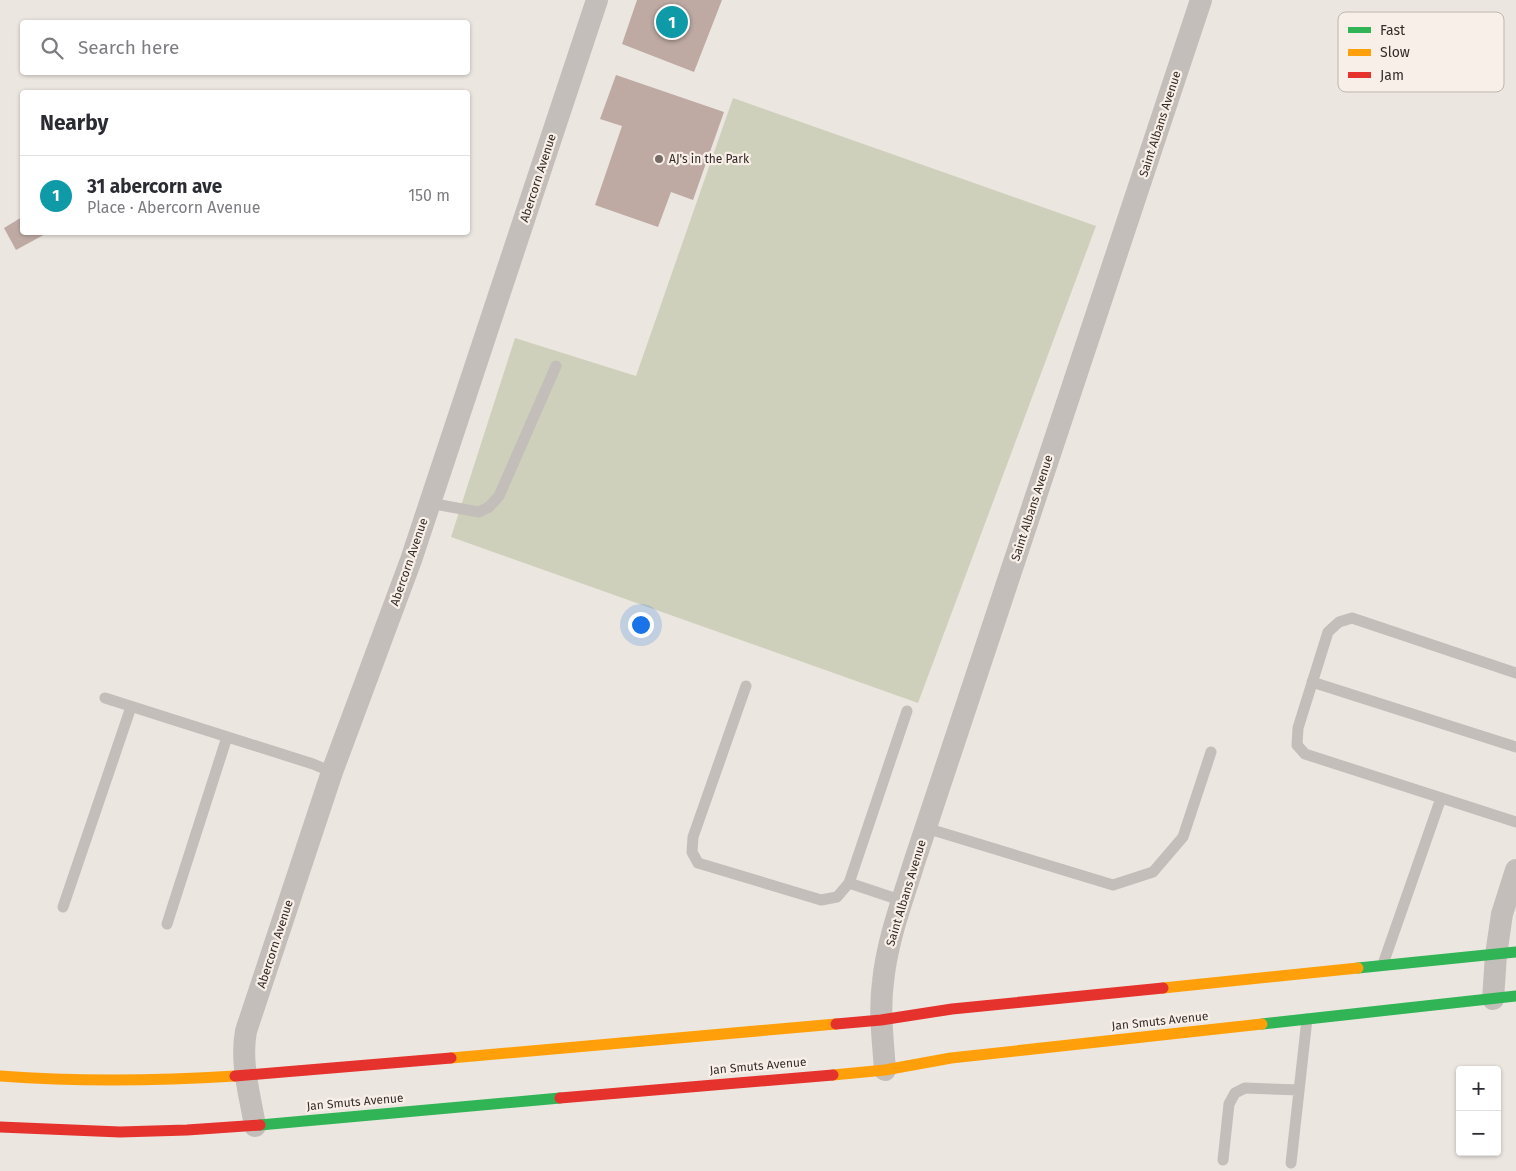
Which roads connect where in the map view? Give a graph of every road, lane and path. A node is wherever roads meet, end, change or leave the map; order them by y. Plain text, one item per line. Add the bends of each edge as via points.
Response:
1 (597, 0) edge
2 (1201, 0) edge
3 (556, 366) dead end
4 (429, 503) junction
5 (1516, 673) edge
6 (1312, 682) junction
7 (746, 686) dead end
8 (105, 698) dead end
9 (131, 707) junction
10 (907, 711) dead end
11 (227, 737) junction
12 (1515, 745) edge
13 (1211, 752) dead end
14 (332, 772) junction
15 (1441, 798) junction
16 (1516, 822) edge
17 (926, 828) junction
18 (1516, 870) edge
19 (849, 883) junction
20 (903, 901) junction
21 (63, 907) dead end
22 (166, 924) dead end
23 (1506, 954) edge
24 (1383, 965) junction
25 (1516, 996) edge
26 (1493, 999) junction
27 (1307, 1019) junction
28 (881, 1020) junction
29 (885, 1070) junction
30 (0, 1076) edge
31 (246, 1076) junction
32 (1299, 1090) junction
33 (255, 1126) junction
34 (0, 1127) edge
35 (1223, 1160) dead end
36 (1291, 1163) dead end

1 - 4 street, Abercorn Avenue
2 - 17 street, Saint Albans Avenue
3 - 4 lane via 499,496 489,507 479,512
4 - 14 street, Abercorn Avenue
5 - 6 lane via 1352,618 1339,622 1328,632
6 - 12 lane
6 - 15 lane via 1298,728 1297,746 1305,754
7 - 19 lane via 692,837 692,852 698,863 820,900 837,897
8 - 9 lane
9 - 11 lane
9 - 21 lane
10 - 19 lane
11 - 14 lane
11 - 22 lane
13 - 17 lane via 1183,837 1153,872 1113,885
14 - 31 street, Abercorn Avenue via 246,1031
15 - 16 lane
15 - 24 lane
17 - 20 street, Saint Albans Avenue
18 - 23 street via 1502,914
19 - 20 lane
20 - 28 street, Saint Albans Avenue via 885,963
23 - 24 main road
23 - 26 street
24 - 28 main road via 952,1009
25 - 26 main road, Jan Smuts Avenue
26 - 27 main road, Jan Smuts Avenue
27 - 29 main road, Jan Smuts Avenue via 951,1058
27 - 32 lane
28 - 29 street, Saint Albans Avenue
28 - 31 main road
29 - 33 main road, Jan Smuts Avenue
30 - 31 main road via 118,1082
31 - 33 street, Abercorn Avenue
32 - 35 lane via 1245,1088 1235,1093 1229,1104
32 - 36 lane
33 - 34 main road, Jan Smuts Avenue via 135,1132

